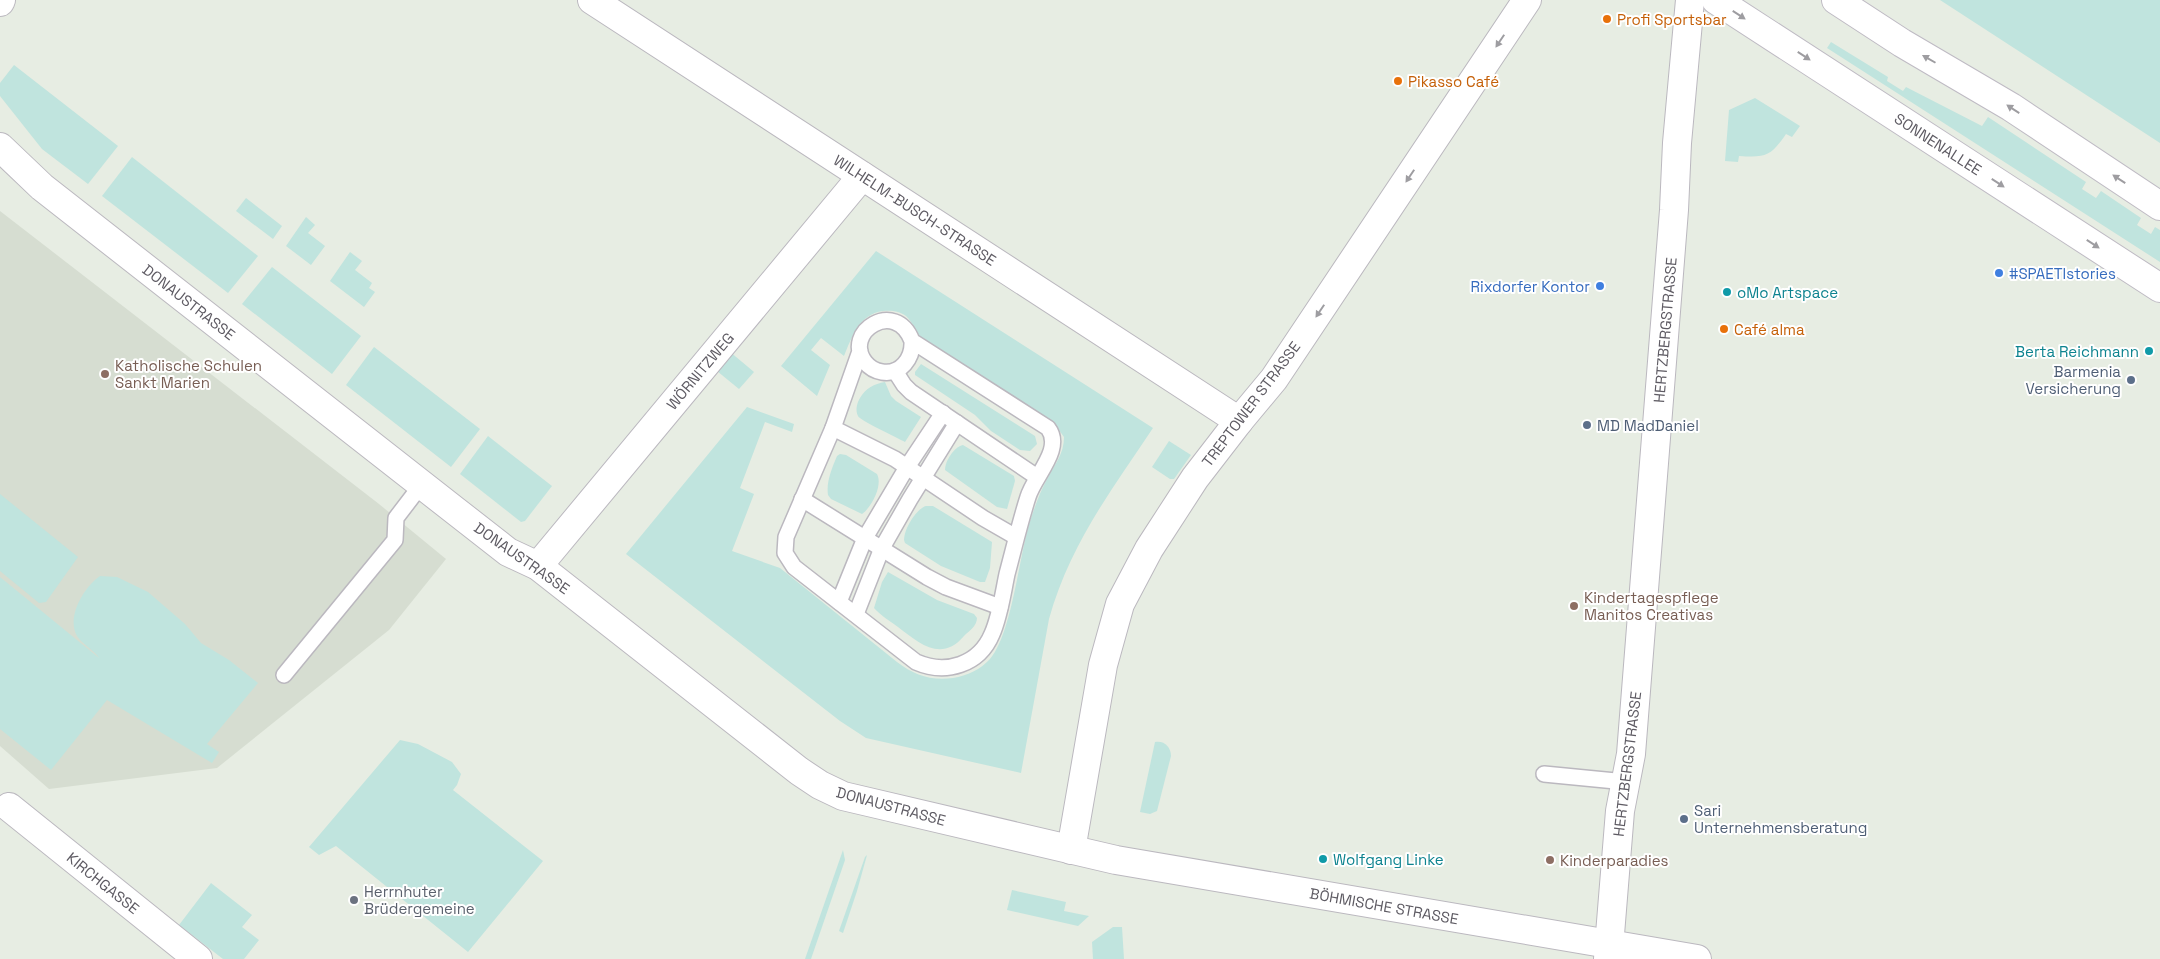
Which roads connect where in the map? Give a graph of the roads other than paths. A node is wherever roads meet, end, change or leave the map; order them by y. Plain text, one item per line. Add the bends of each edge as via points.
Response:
1 (592, 0) edge
2 (1527, 0) edge
3 (1690, 0) edge
4 (1716, 0) edge
5 (1836, 0) edge
6 (0, 147) edge
7 (862, 176) junction
8 (2160, 206) edge
9 (2160, 288) edge
10 (912, 341) junction
11 (860, 351) junction
12 (895, 371) junction
13 (943, 413) junction
14 (1239, 420) junction
15 (957, 423) junction
16 (833, 428) junction
17 (907, 467) junction
18 (1037, 477) junction
19 (923, 478) junction
20 (422, 484) junction
21 (802, 500) junction
22 (1016, 537) junction
23 (865, 538) junction
24 (882, 548) junction
25 (538, 566) junction
26 (839, 602) junction
27 (1000, 607) junction
28 (856, 614) junction
29 (284, 676) dead end
30 (1544, 774) dead end
31 (1626, 782) junction
32 (9, 807) dead end
33 (1071, 850) junction
34 (1609, 952) edge
35 (198, 959) edge
36 (1697, 959) edge

1 - 7 street, WILHELM-BUSCH-STRASSE
2 -> 14 street, TREPTOWER STRASSE via 1274,379
3 - 31 street, HERTZBERGSTRASSE via 1631,754
4 -> 9 street, SONNENALLEE
8 -> 5 street via 2011,107
6 - 20 street, DONAUSTRASSE via 42,186
7 - 14 street, WILHELM-BUSCH-STRASSE
7 - 25 street, WÖRNITZWEG
10 - 11 lane via 899,323 877,321 865,330
10 - 12 lane via 911,355
10 - 18 lane via 1048,428 1053,448
11 - 12 lane via 873,369
11 - 16 lane
12 - 13 lane via 904,385
13 - 15 lane
13 - 17 lane
14 - 33 street, TREPTOWER STRASSE via 1195,478 1149,549 1120,604 1103,665
15 - 18 lane
15 - 19 lane
16 - 17 lane
16 - 21 lane
17 - 19 lane
17 - 23 lane
18 - 22 lane via 1029,492
19 - 22 lane
19 - 24 lane
20 - 25 street, DONAUSTRASSE via 508,552
20 - 29 lane via 396,518 395,540
21 - 23 lane
21 - 26 lane via 786,537 785,553 794,567
22 - 27 lane
23 - 24 lane
23 - 26 lane
24 - 27 lane via 946,587
24 - 28 lane
25 - 33 street, DONAUSTRASSE via 820,785 843,796
26 - 28 lane
27 - 28 lane via 993,633 978,654 955,667 941,668 916,662
30 - 31 lane
31 - 34 street, HERTZBERGSTRASSE via 1620,811
32 - 35 street, KIRCHGASSE
33 - 34 street, BÖHMISCHE STRASSE
34 - 36 street, BÖHMISCHE STRASSE

